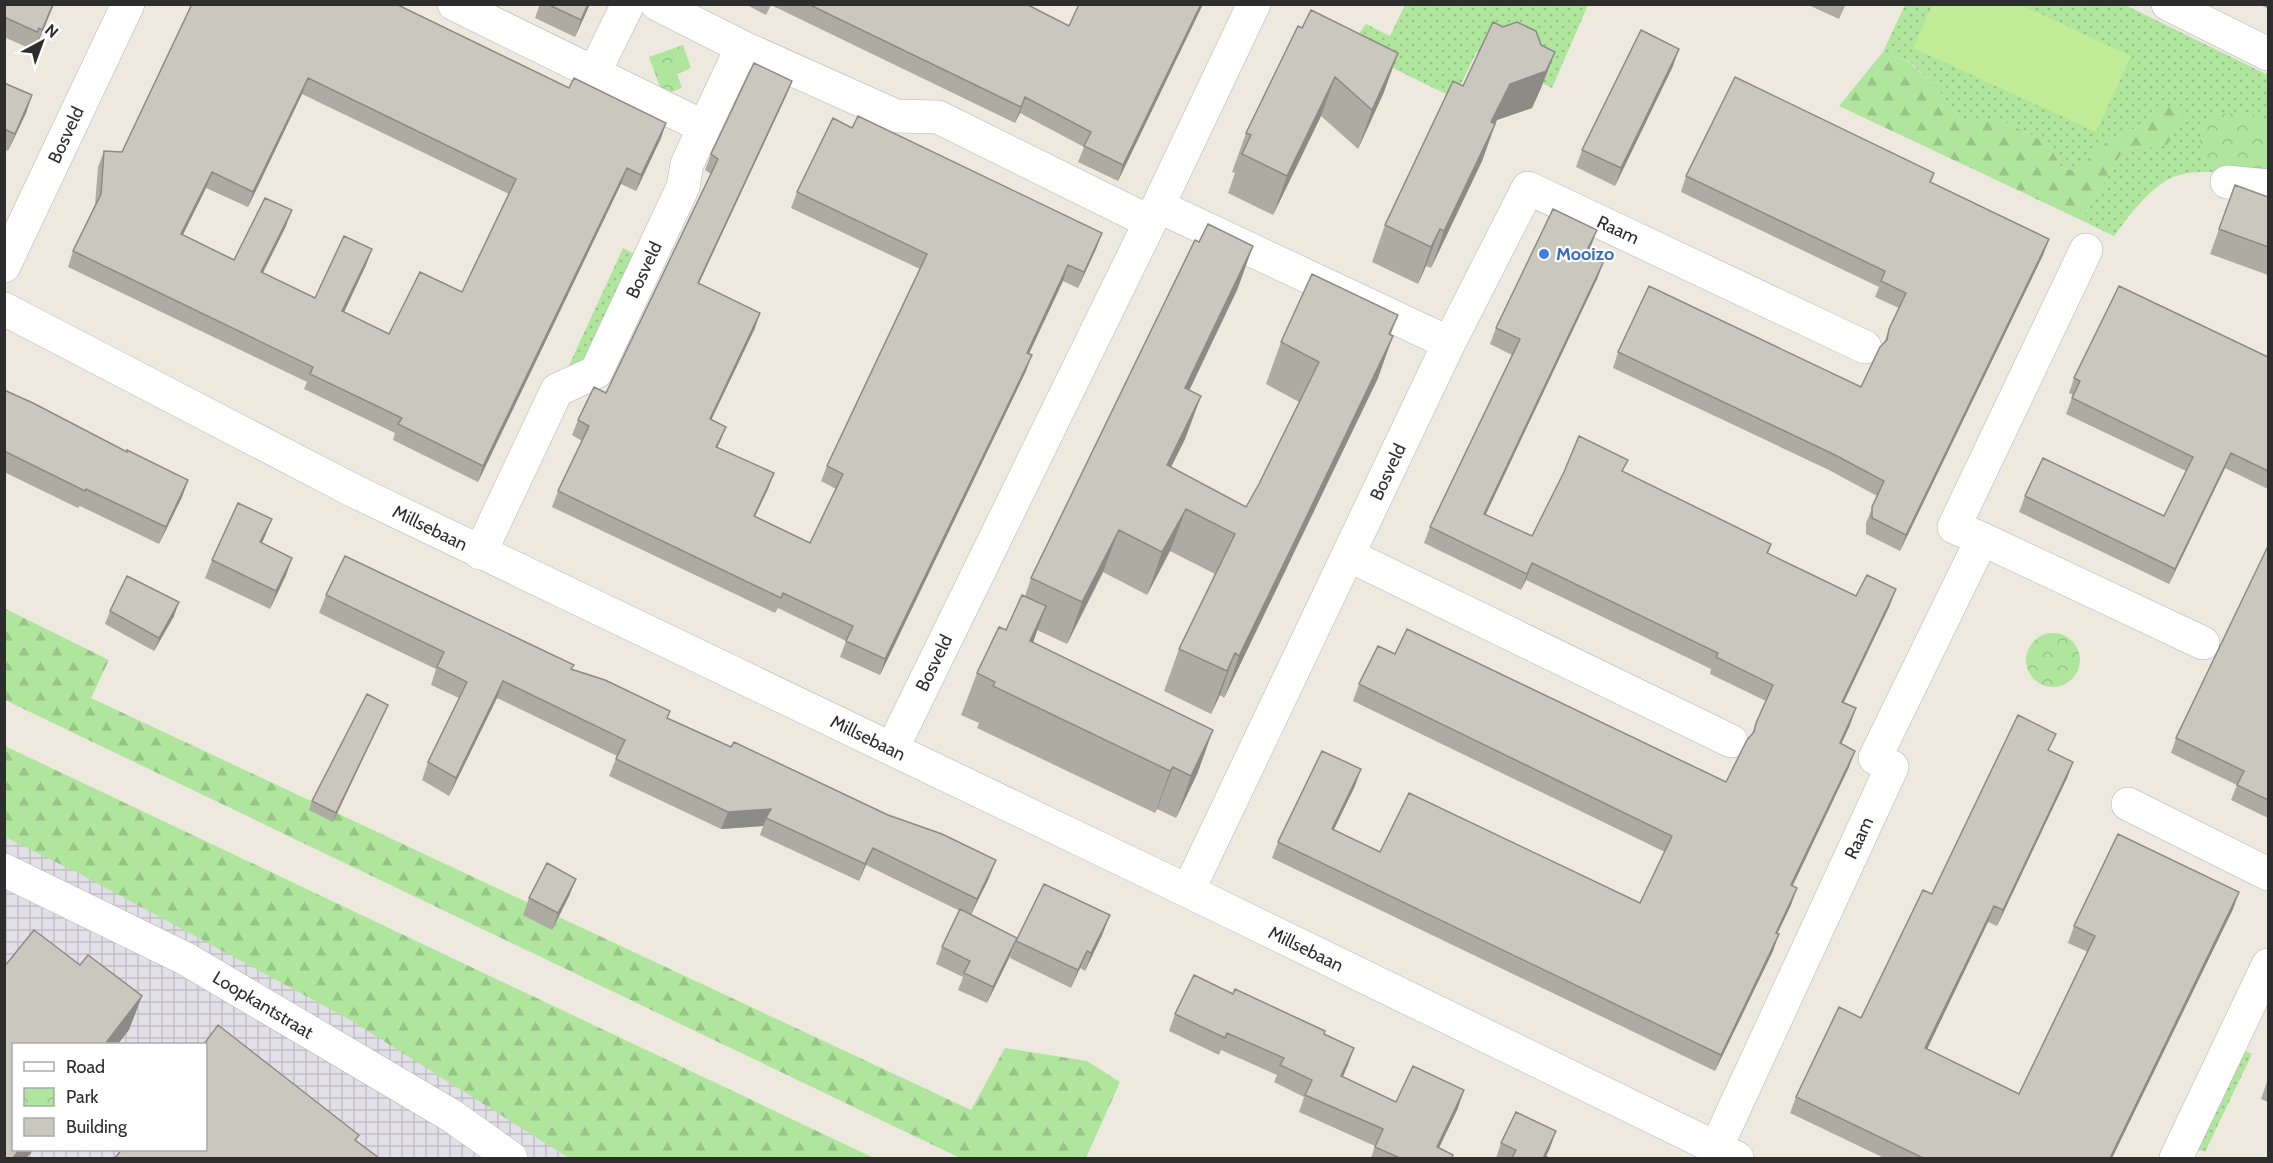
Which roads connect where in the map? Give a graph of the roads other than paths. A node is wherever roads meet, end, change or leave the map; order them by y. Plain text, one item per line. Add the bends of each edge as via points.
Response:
1 (128, 4) edge
2 (454, 4) edge
3 (628, 4) edge
4 (657, 4) edge
5 (1254, 4) edge
6 (2169, 4) edge
7 (742, 47) junction
8 (2268, 54) edge
9 (594, 73) junction
10 (704, 127) junction
11 (2227, 182) dead end
12 (2268, 186) edge
13 (1154, 214) junction
14 (2086, 250) dead end
15 (4, 266) edge
16 (4, 309) edge
17 (1449, 343) junction
18 (1865, 346) dead end
19 (1982, 540) junction
20 (480, 553) junction
21 (1348, 555) junction
22 (2204, 643) dead end
23 (1731, 741) dead end
24 (892, 749) junction
25 (2128, 804) dead end
26 (4, 870) edge
27 (2268, 874) edge
28 (1188, 891) junction
29 (2268, 965) edge
30 (1726, 1153) edge
31 (511, 1158) edge
32 (2176, 1158) edge

1 - 15 street, Bosveld
2 - 9 street
3 - 9 street
4 - 7 street
5 - 13 street, Bosveld
6 - 8 street
7 - 10 street, Bosveld
7 - 13 street via 896,116 938,117
9 - 10 street
10 - 20 street, Bosveld via 687,164 683,187 596,372 557,390
11 - 12 street
13 - 17 street
13 - 24 street, Bosveld
14 - 19 street via 1954,527
16 - 20 street, Millsebaan
17 - 18 street, Raam via 1528,188
17 - 21 street, Bosveld
19 - 22 street
19 - 30 street, Raam via 1875,759 1892,767
20 - 24 street, Millsebaan
21 - 23 street
21 - 28 street, Bosveld
24 - 28 street, Millsebaan
25 - 27 street
26 - 31 street, Loopkantstraat via 186,959 452,1116
28 - 30 street, Millsebaan
29 - 32 street

